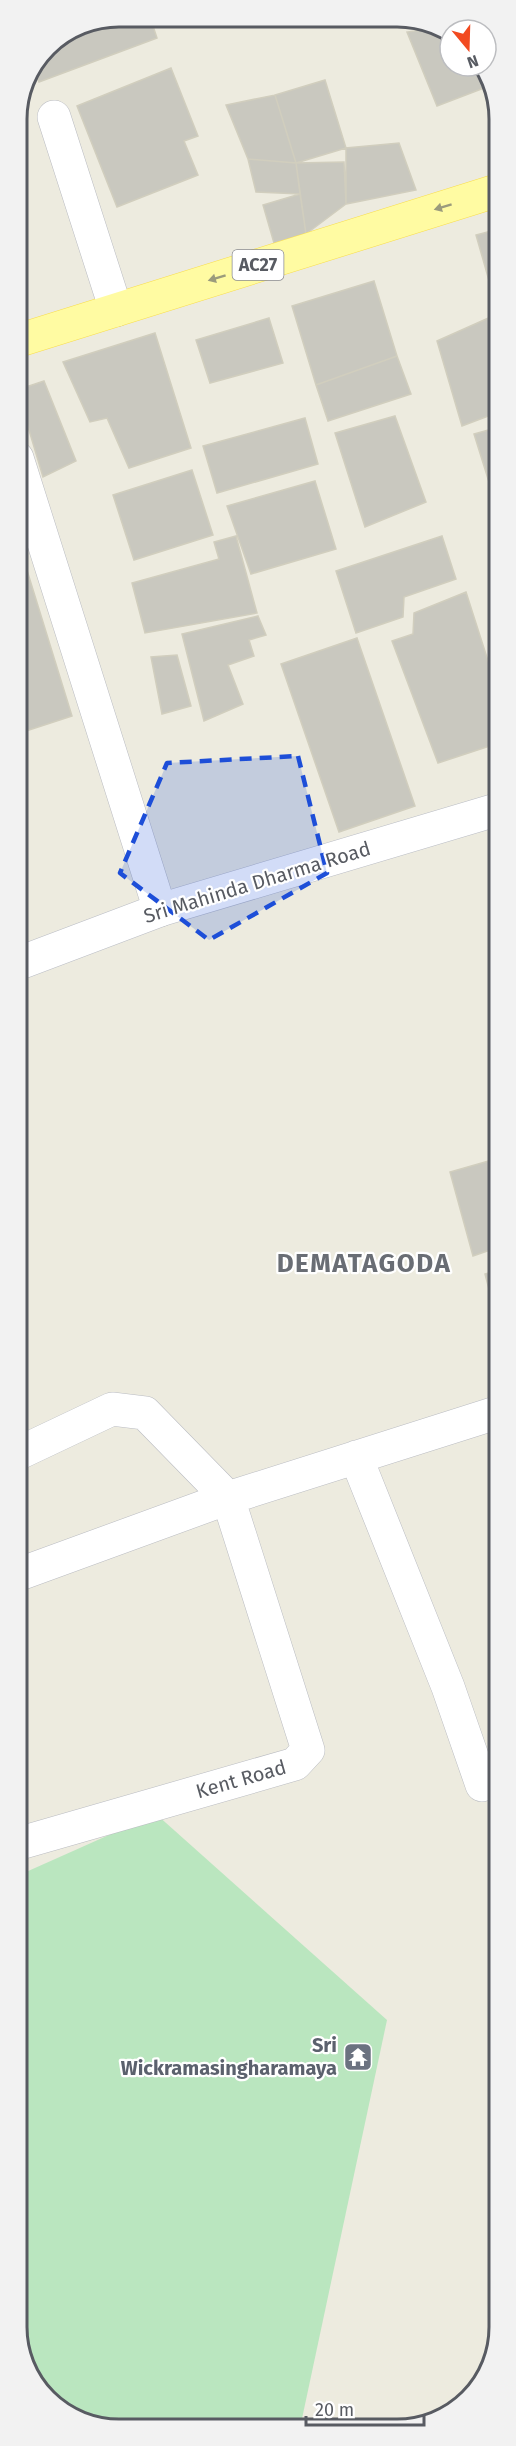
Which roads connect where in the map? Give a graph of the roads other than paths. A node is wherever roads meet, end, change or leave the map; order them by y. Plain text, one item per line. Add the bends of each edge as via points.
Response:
1 (54, 117) dead end
2 (489, 193) edge
3 (116, 310) junction
4 (27, 338) edge
5 (27, 490) edge
6 (489, 811) edge
7 (160, 910) junction
8 (27, 960) edge
9 (489, 1415) edge
10 (27, 1449) edge
11 (356, 1457) junction
12 (228, 1498) junction
13 (27, 1571) edge
14 (482, 1785) dead end
15 (27, 1841) edge

1 - 3 street
2 -> 3 main road, AC27
3 - 4 main road, AC27
5 - 7 street
6 - 7 street, Sri Mahinda Dharma Road
7 - 8 street, Sri Mahinda Dharma Road
9 - 11 street
10 - 12 street, Kent Road via 112,1409 145,1413
11 - 12 street
11 - 14 street via 448,1687
12 - 13 street
12 - 15 street, Kent Road via 308,1750 295,1764

